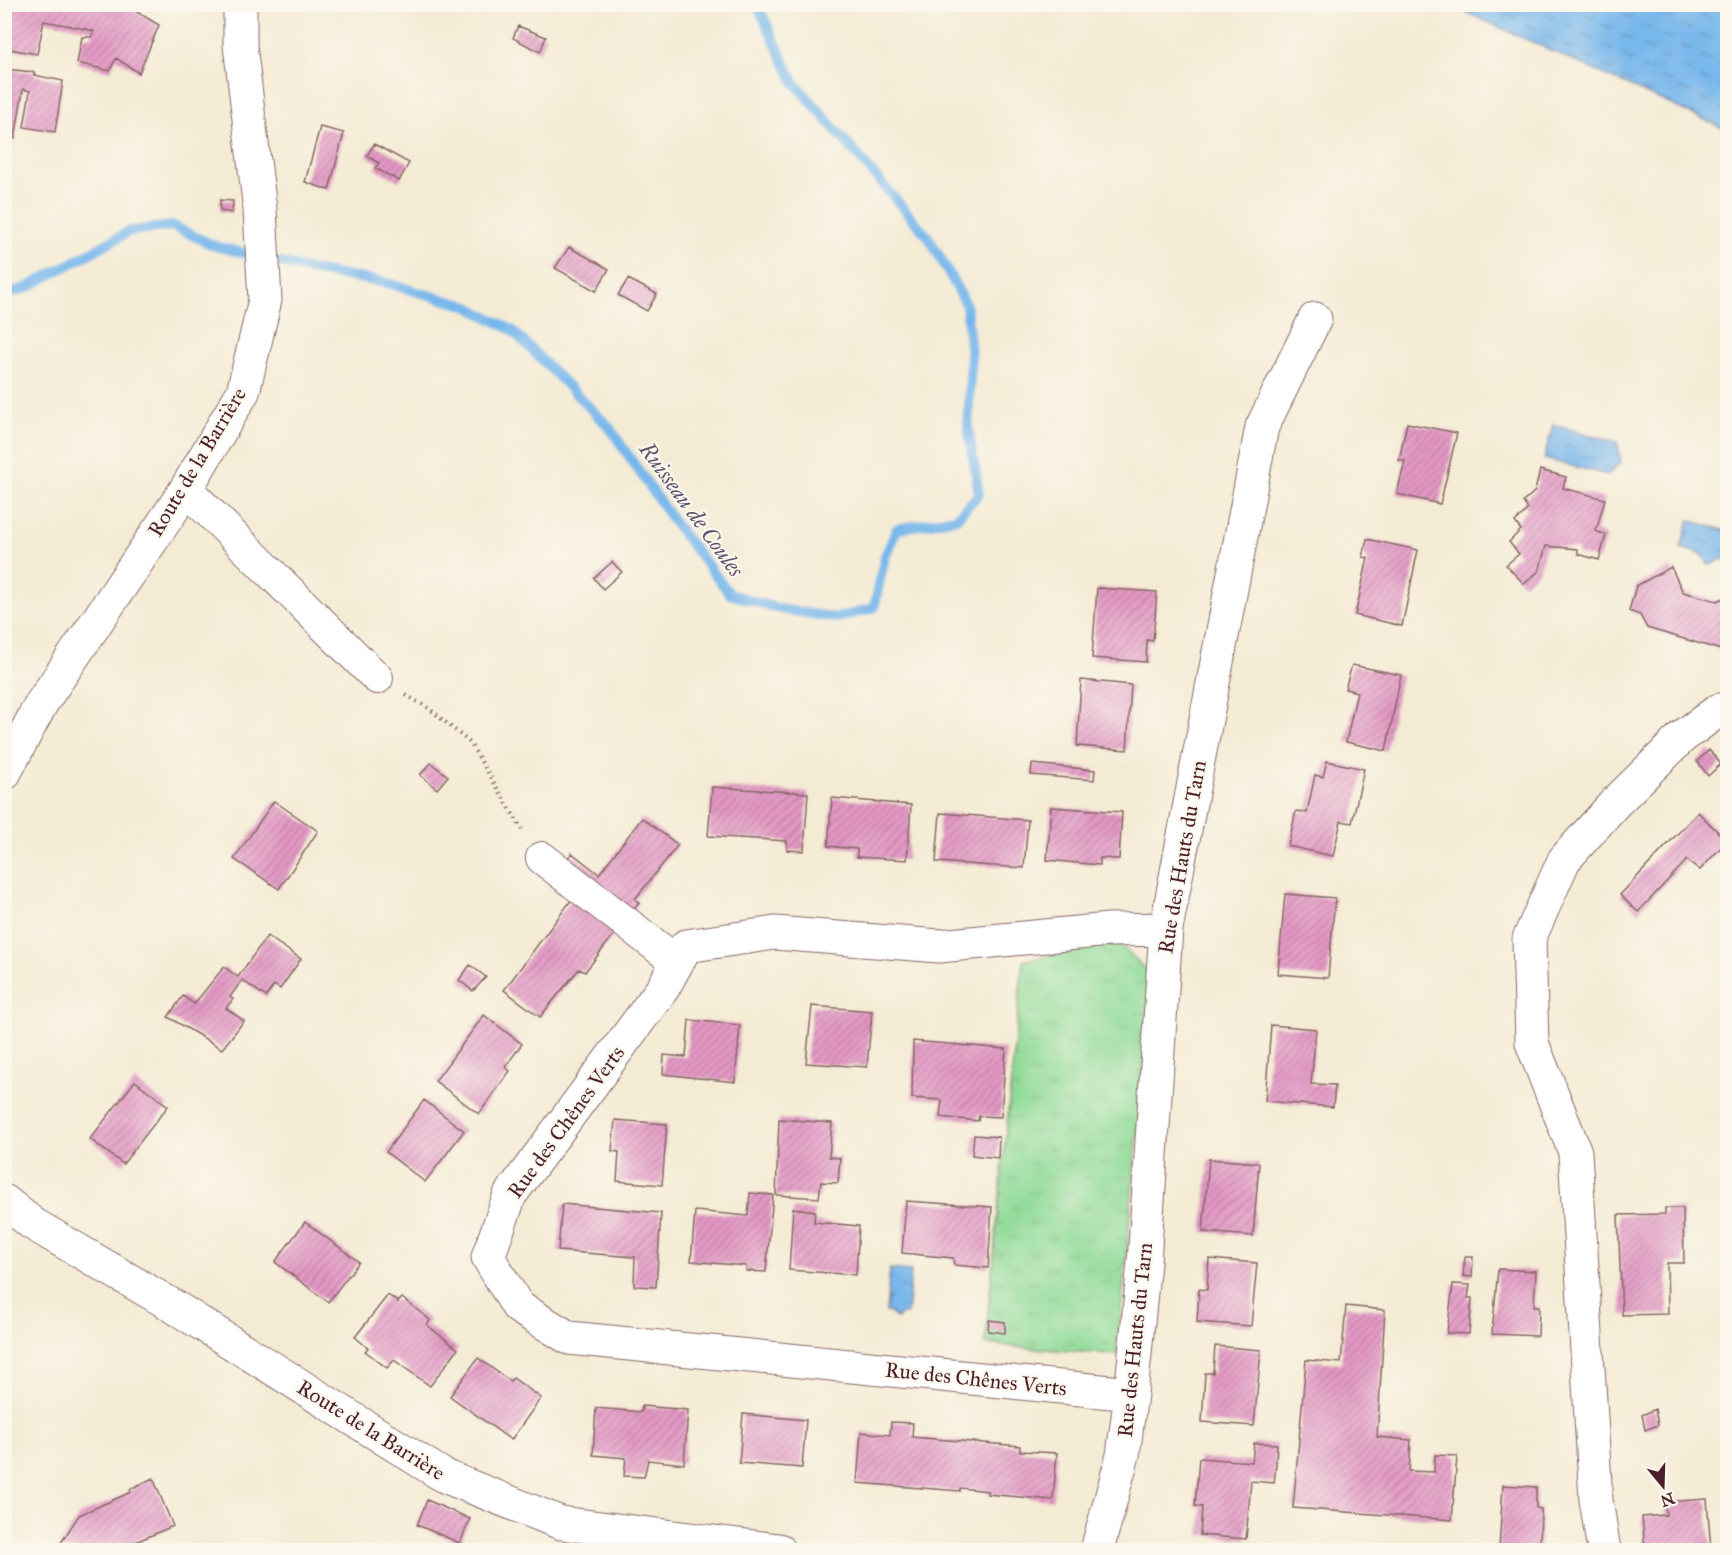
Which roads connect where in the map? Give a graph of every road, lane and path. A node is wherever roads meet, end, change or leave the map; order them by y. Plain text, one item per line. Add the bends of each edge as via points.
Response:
1 (240, 4) edge
2 (1315, 319) dead end
3 (186, 489) junction
4 (377, 678) joint
5 (1719, 710) dead end
6 (4, 774) edge
7 (543, 858) joint
8 (1166, 929) junction
9 (677, 962) junction
10 (4, 1201) edge
11 (1131, 1394) junction
12 (779, 1551) edge
13 (1097, 1551) edge
14 (1604, 1551) edge

1 - 3 street, Route de la Barrière via 240,45 260,210 265,300 243,392
2 - 8 street, Rue des Hauts du Tarn via 1262,427
3 - 4 street
3 - 6 street, Route de la Barrière via 41,704
4 - 7 path via 430,709 470,743 510,812
5 - 14 street via 1682,737 1564,860 1529,939 1532,1043 1575,1152 1596,1500
7 - 9 street
8 - 9 street, Rue des Chênes Verts via 1109,930 939,946 775,933 686,946
8 - 11 street, Rue des Hauts du Tarn via 1144,1262
9 - 11 street, Rue des Chênes Verts via 663,988 510,1195 489,1257 518,1307 569,1338
10 - 12 street, Route de la Barrière via 33,1224 170,1304 444,1476 561,1523
11 - 13 street, Rue des Hauts du Tarn via 1123,1455

